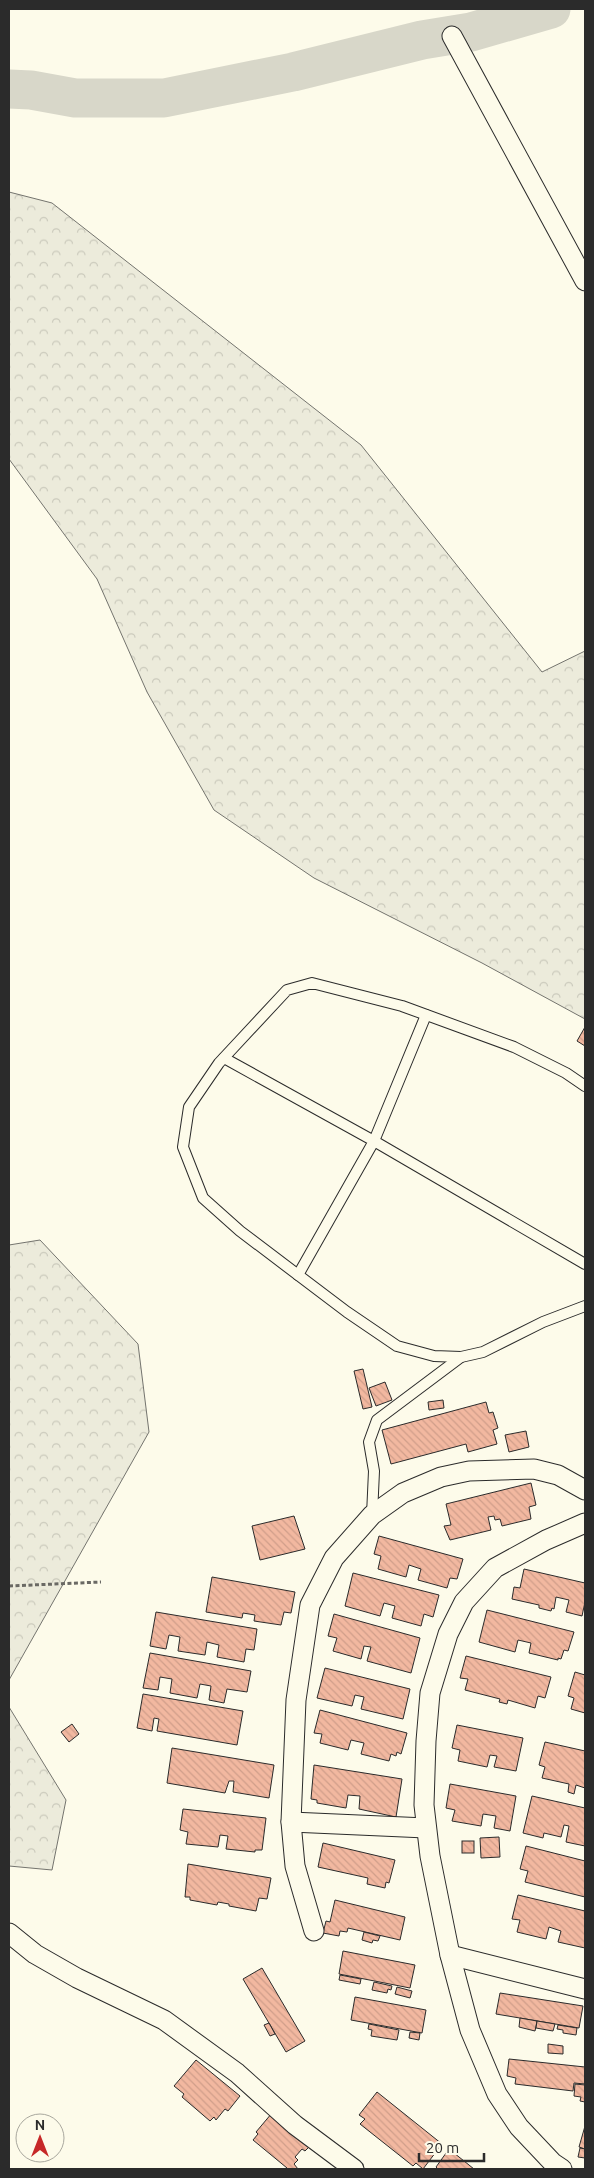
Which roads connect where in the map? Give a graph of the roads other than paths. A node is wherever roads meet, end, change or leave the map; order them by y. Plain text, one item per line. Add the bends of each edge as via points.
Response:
1 (452, 36) dead end
2 (585, 281) edge
3 (426, 1015) junction
4 (224, 1058) junction
5 (585, 1086) edge
6 (374, 1141) junction
7 (585, 1264) edge
8 (298, 1275) junction
9 (585, 1306) edge
10 (461, 1357) junction
11 (585, 1490) edge
12 (372, 1515) junction
13 (585, 1523) edge
14 (291, 1822) junction
15 (426, 1828) junction
16 (314, 1931) dead end
17 (9, 1933) edge
18 (450, 1955) junction
19 (585, 1989) edge
20 (354, 2169) edge
21 (562, 2169) edge

1 - 2 street
3 - 4 lane via 312,983 287,990
3 - 5 lane via 514,1047
3 - 6 lane
4 - 6 lane
4 - 8 lane via 189,1107 183,1147 203,1198
6 - 7 lane
6 - 8 lane
8 - 10 lane via 397,1346 434,1356
9 - 10 lane via 543,1322 483,1352
10 - 12 lane via 377,1420 369,1442 374,1470
11 - 12 street via 558,1475 534,1469 469,1470 441,1477 403,1494
12 - 14 street via 334,1558 310,1605 296,1700
13 - 15 street via 495,1568 464,1602 448,1634 430,1692 426,1741
14 - 15 street
14 - 16 street via 295,1866
15 - 18 street
17 - 20 street via 35,1954 77,1978 164,2020 237,2073 295,2125
18 - 19 street
18 - 21 street via 470,2030 496,2094 519,2127

